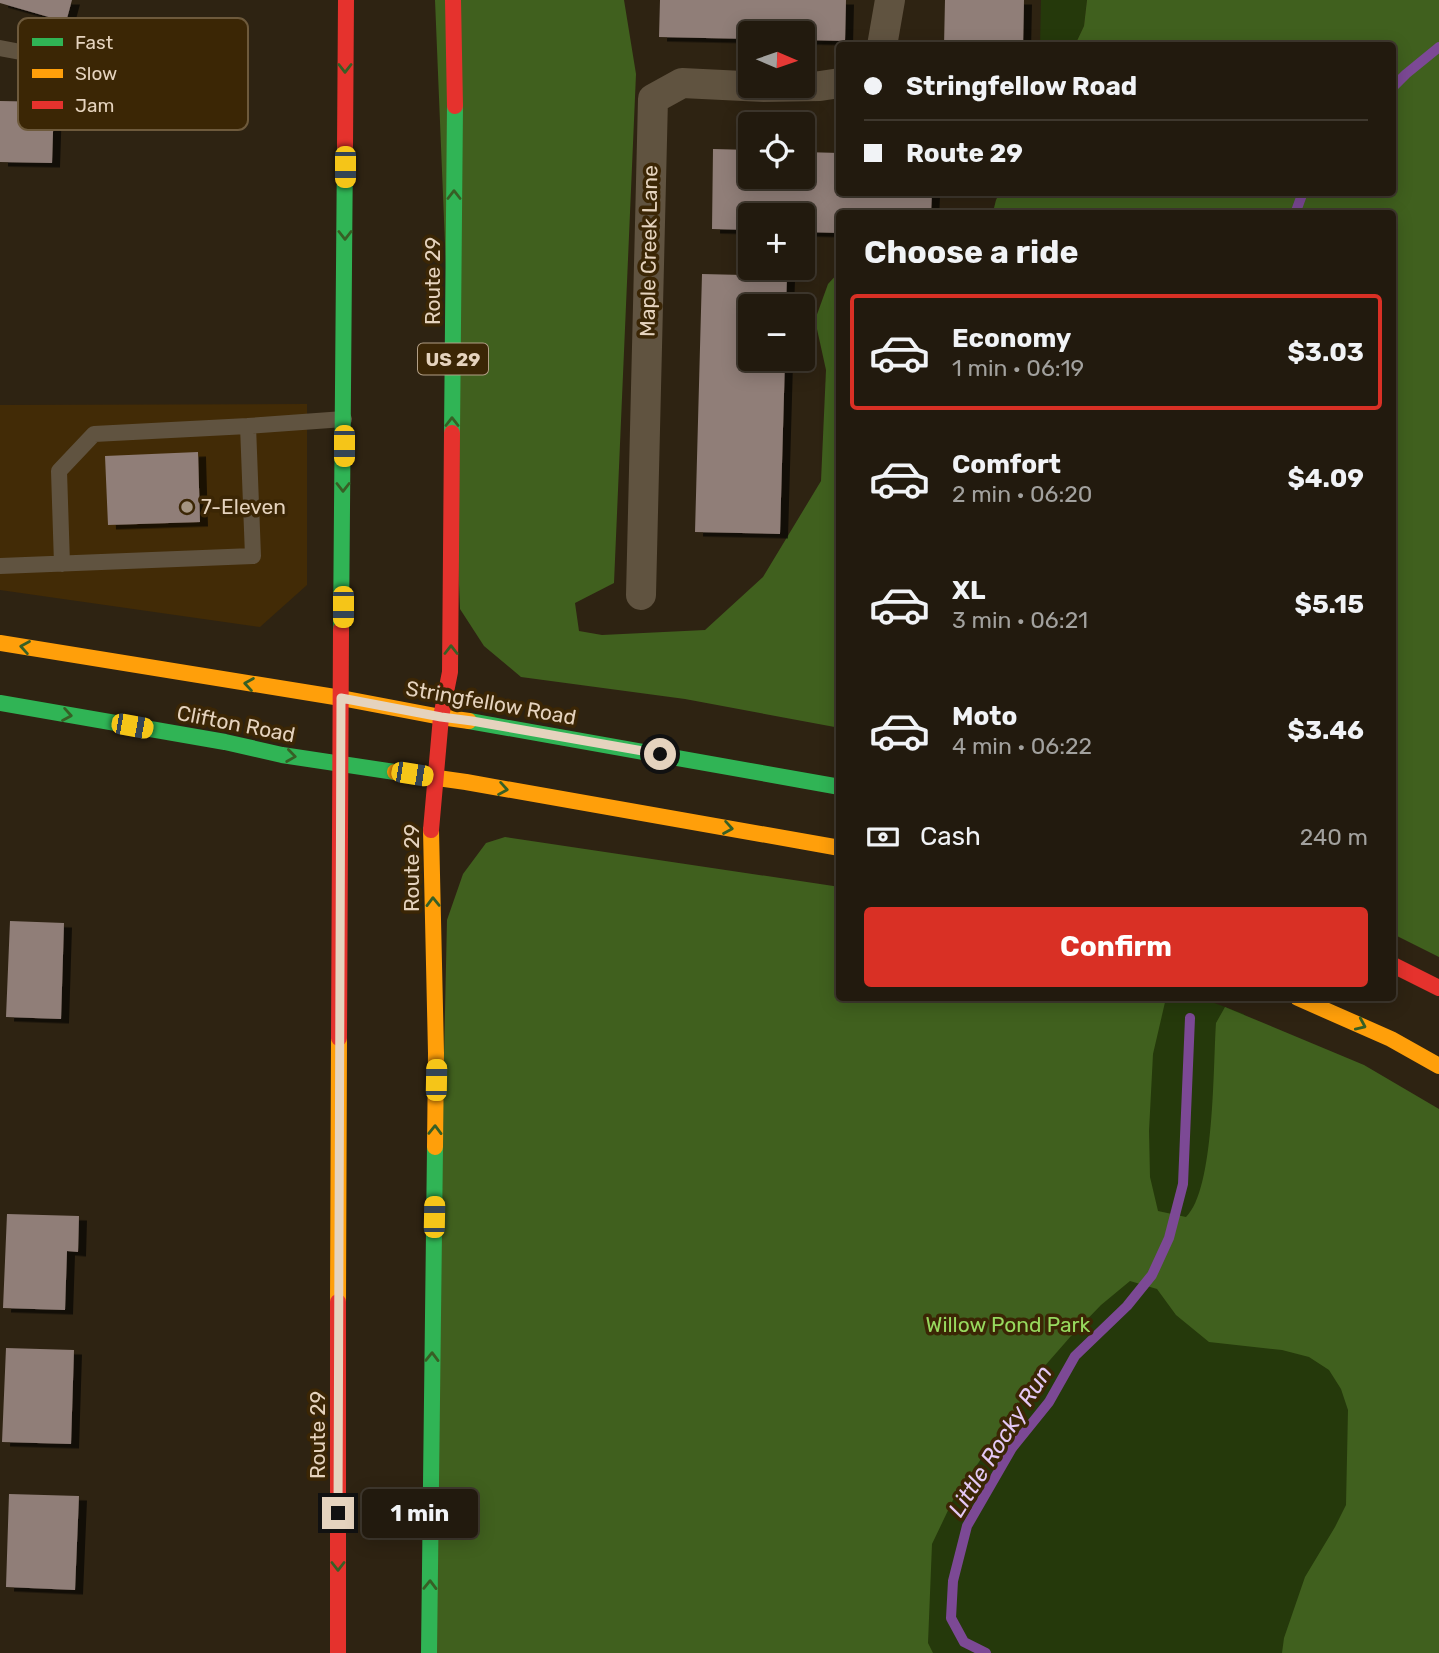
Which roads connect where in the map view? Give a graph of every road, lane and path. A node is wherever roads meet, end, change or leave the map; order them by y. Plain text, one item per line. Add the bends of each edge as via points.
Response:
1 (345, 0) edge
2 (453, 0) edge
3 (890, 0) edge
4 (883, 42) edge
5 (0, 48) edge
6 (18, 51) edge
7 (836, 84) edge
8 (344, 419) junction
9 (248, 426) junction
10 (62, 564) junction
11 (0, 566) edge
12 (641, 596) dead end
13 (0, 643) edge
14 (341, 698) junction
15 (0, 703) edge
16 (441, 717) junction
17 (341, 763) junction
18 (436, 778) junction
19 (836, 786) edge
20 (836, 847) edge
21 (1396, 966) edge
22 (1439, 988) edge
23 (1305, 1001) edge
24 (1439, 1066) edge
25 (338, 1653) edge
26 (429, 1653) edge

1 -> 8 main road, Route 29
16 -> 2 main road, Route 29 / US 29 via 450,672
3 - 4 street
5 - 6 lane
7 - 12 street, Maple Creek Lane via 764,87 682,83 653,99
8 - 9 lane
8 -> 14 main road, Route 29
9 - 10 lane via 94,434 59,471
9 - 10 lane via 253,556
10 - 11 lane
14 -> 13 main road, Clifton Road
14 - 16 main road, Stringfellow Road
14 - 17 main road, Route 29
15 -> 17 main road, Clifton Road
16 - 18 main road, Route 29 / US 29
16 - 19 main road, Stringfellow Road
17 - 18 main road
17 -> 25 main road, Route 29
18 -> 20 main road
26 -> 18 main road, Route 29 / US 29 via 436,1053 431,824
21 - 22 main road
23 -> 24 main road

